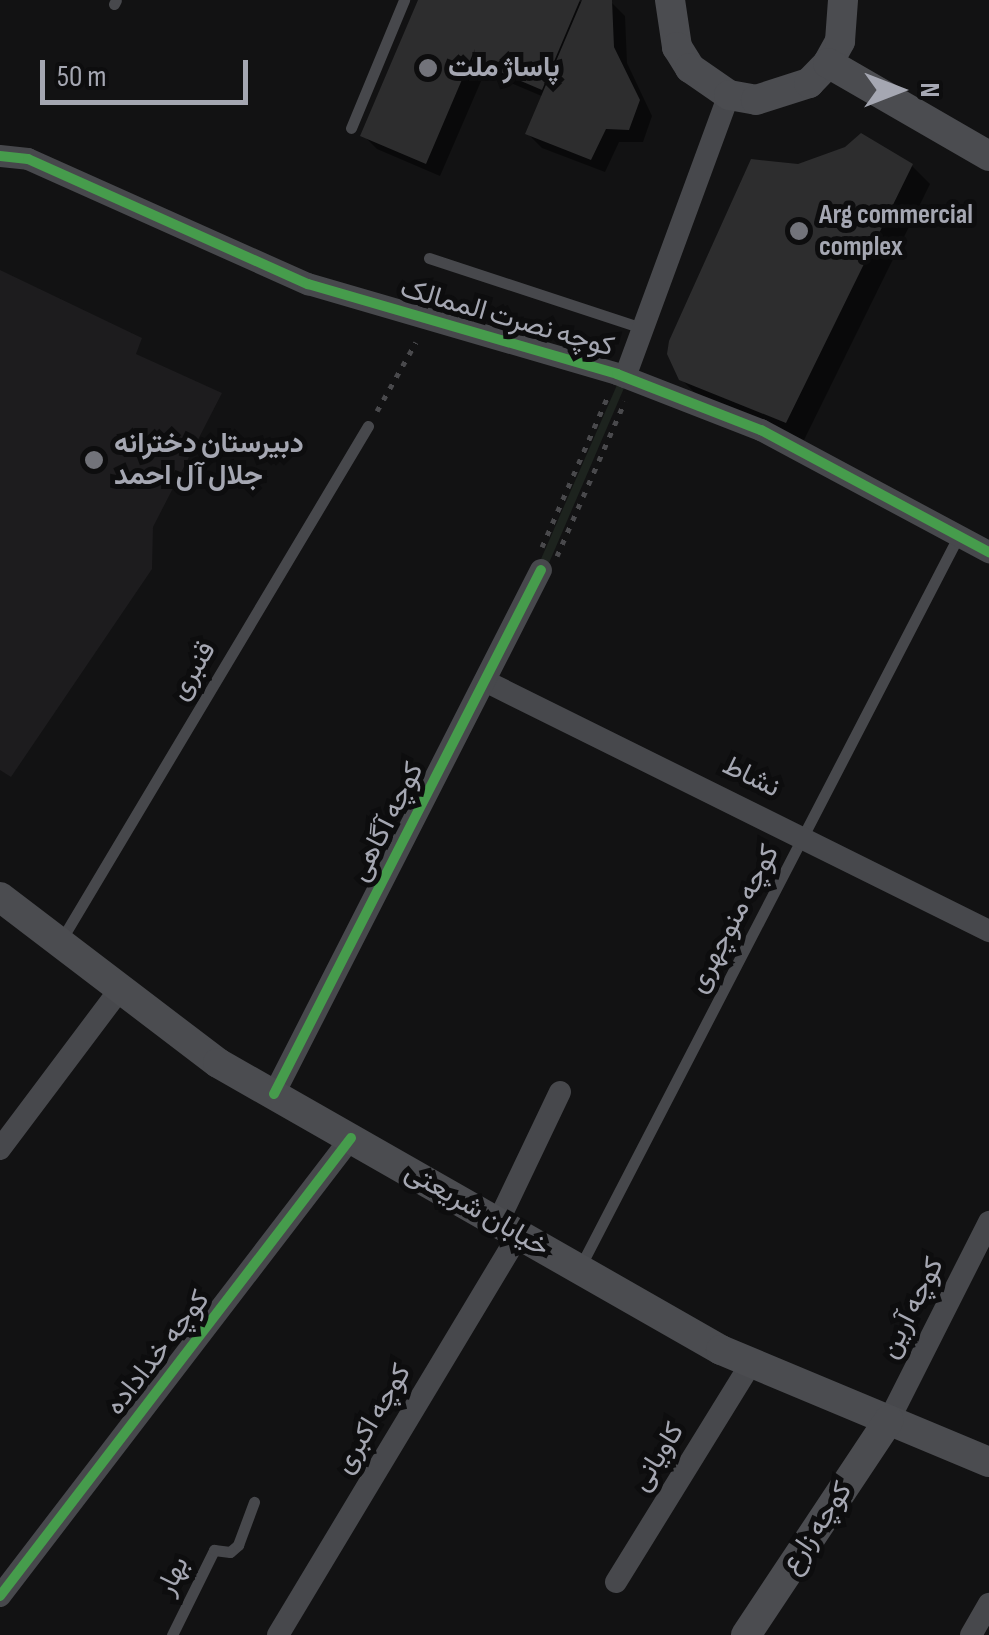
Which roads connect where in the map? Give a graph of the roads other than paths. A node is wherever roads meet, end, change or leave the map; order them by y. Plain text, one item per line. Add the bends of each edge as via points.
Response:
1 (404, 0) edge
2 (670, 0) edge
3 (843, 0) edge
4 (828, 63) junction
5 (729, 95) junction
6 (352, 128) dead end
7 (0, 156) edge
8 (989, 156) edge
9 (429, 258) dead end
10 (646, 329) junction
11 (626, 377) junction
12 (368, 426) road end
13 (958, 538) junction
14 (989, 552) edge
15 (541, 570) road end
16 (485, 681) junction
17 (804, 837) junction
18 (0, 897) edge
19 (989, 930) edge
20 (60, 942) junction
21 (120, 988) junction
22 (560, 1092) dead end
23 (274, 1094) junction
24 (352, 1138) junction
25 (0, 1149) edge
26 (989, 1222) edge
27 (509, 1228) junction
28 (579, 1269) junction
29 (751, 1362) junction
30 (888, 1420) junction
31 (989, 1462) edge
32 (254, 1502) dead end
33 (616, 1582) dead end
34 (0, 1596) edge
35 (989, 1604) edge
36 (172, 1635) edge
37 (278, 1635) edge
38 (746, 1635) edge
39 (971, 1635) edge

1 - 6 lane
2 - 5 main road via 677,47 690,68
3 - 4 main road via 840,41
4 - 5 main road via 784,96
4 - 8 main road
5 - 10 street
7 - 11 street, کوچه نصرت الممالک via 28,159 308,284
9 - 10 lane
10 - 11 street
11 - 13 street, کوچه نصرت الممالک via 761,430
12 - 20 lane, قنبری
13 - 14 street, کوچه نصرت الممالک
13 - 17 lane, کوچه منوچهری
15 - 16 street, کوچه آگاهی
16 - 17 street, نشاط
16 - 23 street, کوچه آگاهی
17 - 19 street, نشاط
17 - 28 lane, کوچه منوچهری
18 - 20 main road, خیابان شریعتی
20 - 21 main road, خیابان شریعتی
21 - 23 main road, خیابان شریعتی via 218,1063
21 - 25 street
22 - 27 street, کوچه اکبری
23 - 24 main road, خیابان شریعتی
24 - 27 main road, خیابان شریعتی
24 - 34 street, کوچه خداداده
26 - 30 street, کوچه آرین
27 - 28 main road, خیابان شریعتی
27 - 37 street, کوچه اکبری
28 - 29 main road, خیابان شریعتی
29 - 30 main road, خیابان شریعتی
29 - 33 street, کاویانی
30 - 31 main road, خیابان شریعتی
30 - 38 main road, کوچه زارع
32 - 36 lane, بهار via 238,1545 230,1552 214,1550
35 - 39 street

